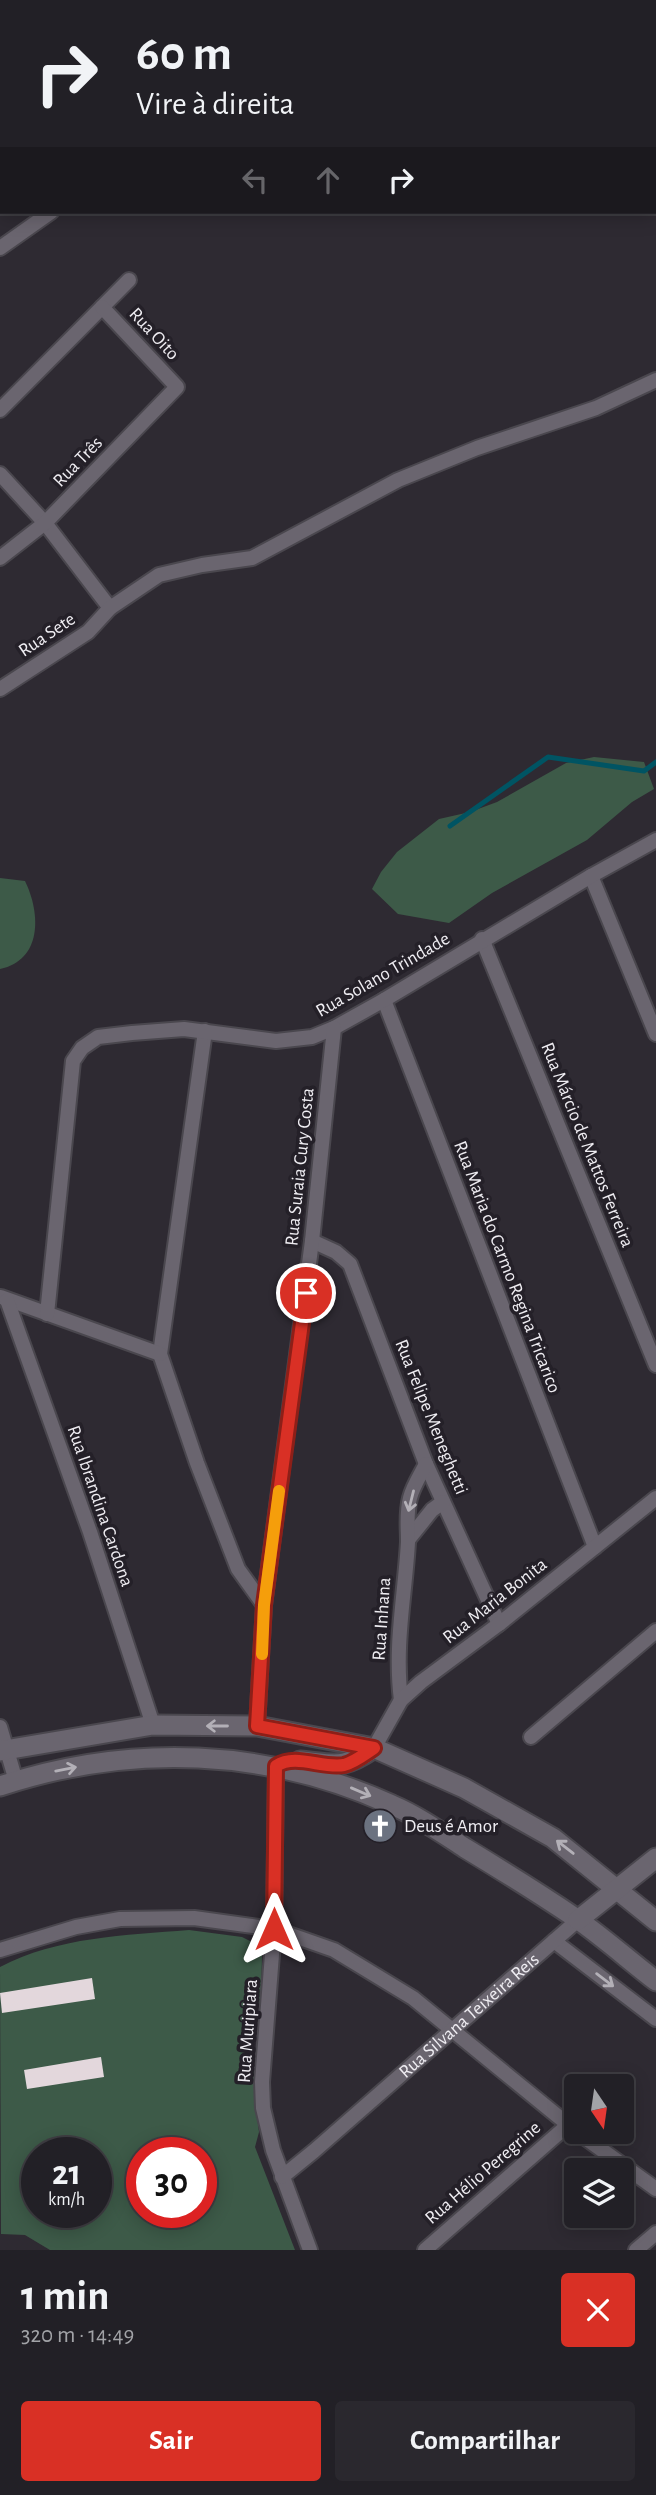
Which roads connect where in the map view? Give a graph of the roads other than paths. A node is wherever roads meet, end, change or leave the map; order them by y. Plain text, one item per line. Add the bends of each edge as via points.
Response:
1 (48, 214) edge
2 (0, 248) edge
3 (130, 280) dead end
4 (102, 307) junction
5 (656, 380) edge
6 (177, 387) joint
7 (0, 410) edge
8 (0, 474) edge
9 (45, 523) junction
10 (0, 558) edge
11 (110, 608) junction
12 (0, 689) edge
13 (656, 840) edge
14 (590, 876) junction
15 (482, 939) junction
16 (384, 1000) junction
17 (334, 1028) junction
18 (205, 1031) junction
19 (656, 1034) edge
20 (312, 1241) junction
21 (4, 1298) edge
22 (47, 1314) junction
23 (160, 1354) junction
24 (656, 1365) edge
25 (426, 1464) junction
26 (656, 1498) edge
27 (443, 1502) junction
28 (408, 1541) junction
29 (595, 1547) junction
30 (264, 1605) junction
31 (499, 1624) junction
32 (656, 1631) edge
33 (401, 1700) junction
34 (153, 1725) junction
35 (257, 1726) junction
36 (0, 1727) edge
37 (531, 1737) dead end
38 (374, 1748) junction
39 (3, 1750) edge
40 (276, 1766) junction
41 (8, 1784) edge
42 (656, 1858) edge
43 (618, 1890) junction
44 (579, 1920) junction
45 (656, 1921) edge
46 (274, 1929) junction
47 (554, 1941) junction
48 (0, 1950) edge
49 (656, 1981) edge
50 (656, 2019) edge
51 (452, 2029) junction
52 (564, 2122) edge
53 (564, 2136) edge
54 (594, 2144) edge
55 (282, 2177) junction
56 (656, 2189) edge
57 (656, 2233) edge
58 (310, 2250) edge
59 (425, 2250) edge
60 (636, 2250) edge

1 - 2 street
3 - 4 street
4 - 6 street, Rua Oito
4 - 7 street
5 - 11 street, Rua Sete via 596,408 398,480 252,558 159,575
6 - 9 street, Rua Três
8 - 9 street
9 - 10 street, Rua Três
9 - 11 street
11 - 12 street, Rua Sete via 88,632
13 - 14 street, Rua Solano Trindade
14 - 15 street, Rua Solano Trindade
14 - 19 street
15 - 16 street, Rua Solano Trindade
15 - 24 street, Rua Márcio de Mattos Ferreira
16 - 17 street, Rua Solano Trindade
16 - 29 street, Rua Maria do Carmo Regina Tricarico
17 - 18 street, Rua Solano Trindade via 291,1041
17 - 20 street, Rua Suraia Cury Costa
18 - 22 street, Rua Solano Trindade via 98,1037 77,1053
18 - 23 street
20 - 25 street, Rua Felipe Meneghetti via 350,1264
20 - 30 street, Rua Suraia Cury Costa
21 - 22 street
21 - 34 street, Rua Ibrandina Cardona via 90,1532
22 - 23 street
23 - 30 street via 238,1569
25 - 27 street, Rua Felipe Meneghetti
25 -> 28 street, Rua Inhana via 410,1496
26 - 29 street, Rua Maria Bonita
27 - 28 street
27 - 31 street, Rua Felipe Meneghetti
28 - 33 street, Rua Inhana via 398,1642
29 - 31 street, Rua Maria Bonita
30 - 35 street, Rua Suraia Cury Costa
31 - 33 street, Rua Maria Bonita
32 - 37 street
33 - 38 street, Rua Maria Bonita
35 -> 34 main road
34 - 39 main road
35 - 38 main road
36 - 39 street
38 - 40 main road via 342,1765 286,1761
43 -> 38 main road via 553,1838 464,1788
39 - 41 street
41 -> 40 main road via 68,1768 141,1759 197,1758
40 -> 44 main road via 321,1777 395,1806
40 - 46 street, Rua Muripiara
42 - 43 main road, Rua Silvana Teixeira Reis
43 - 44 main road, Rua Silvana Teixeira Reis
43 - 45 main road
44 - 47 street, Rua Silvana Teixeira Reis
44 - 49 main road
46 - 48 street via 194,1918 120,1919
46 - 51 street via 334,1950 363,1966
46 - 55 street, Rua Muripiara via 262,2082 263,2108
47 -> 50 street
47 - 51 street, Rua Silvana Teixeira Reis
51 - 52 street
51 - 55 street, Rua Silvana Teixeira Reis
53 - 59 street, Rua Hélio Peregrine
54 - 56 street
55 - 58 street, Rua Muripiara
57 - 60 street

